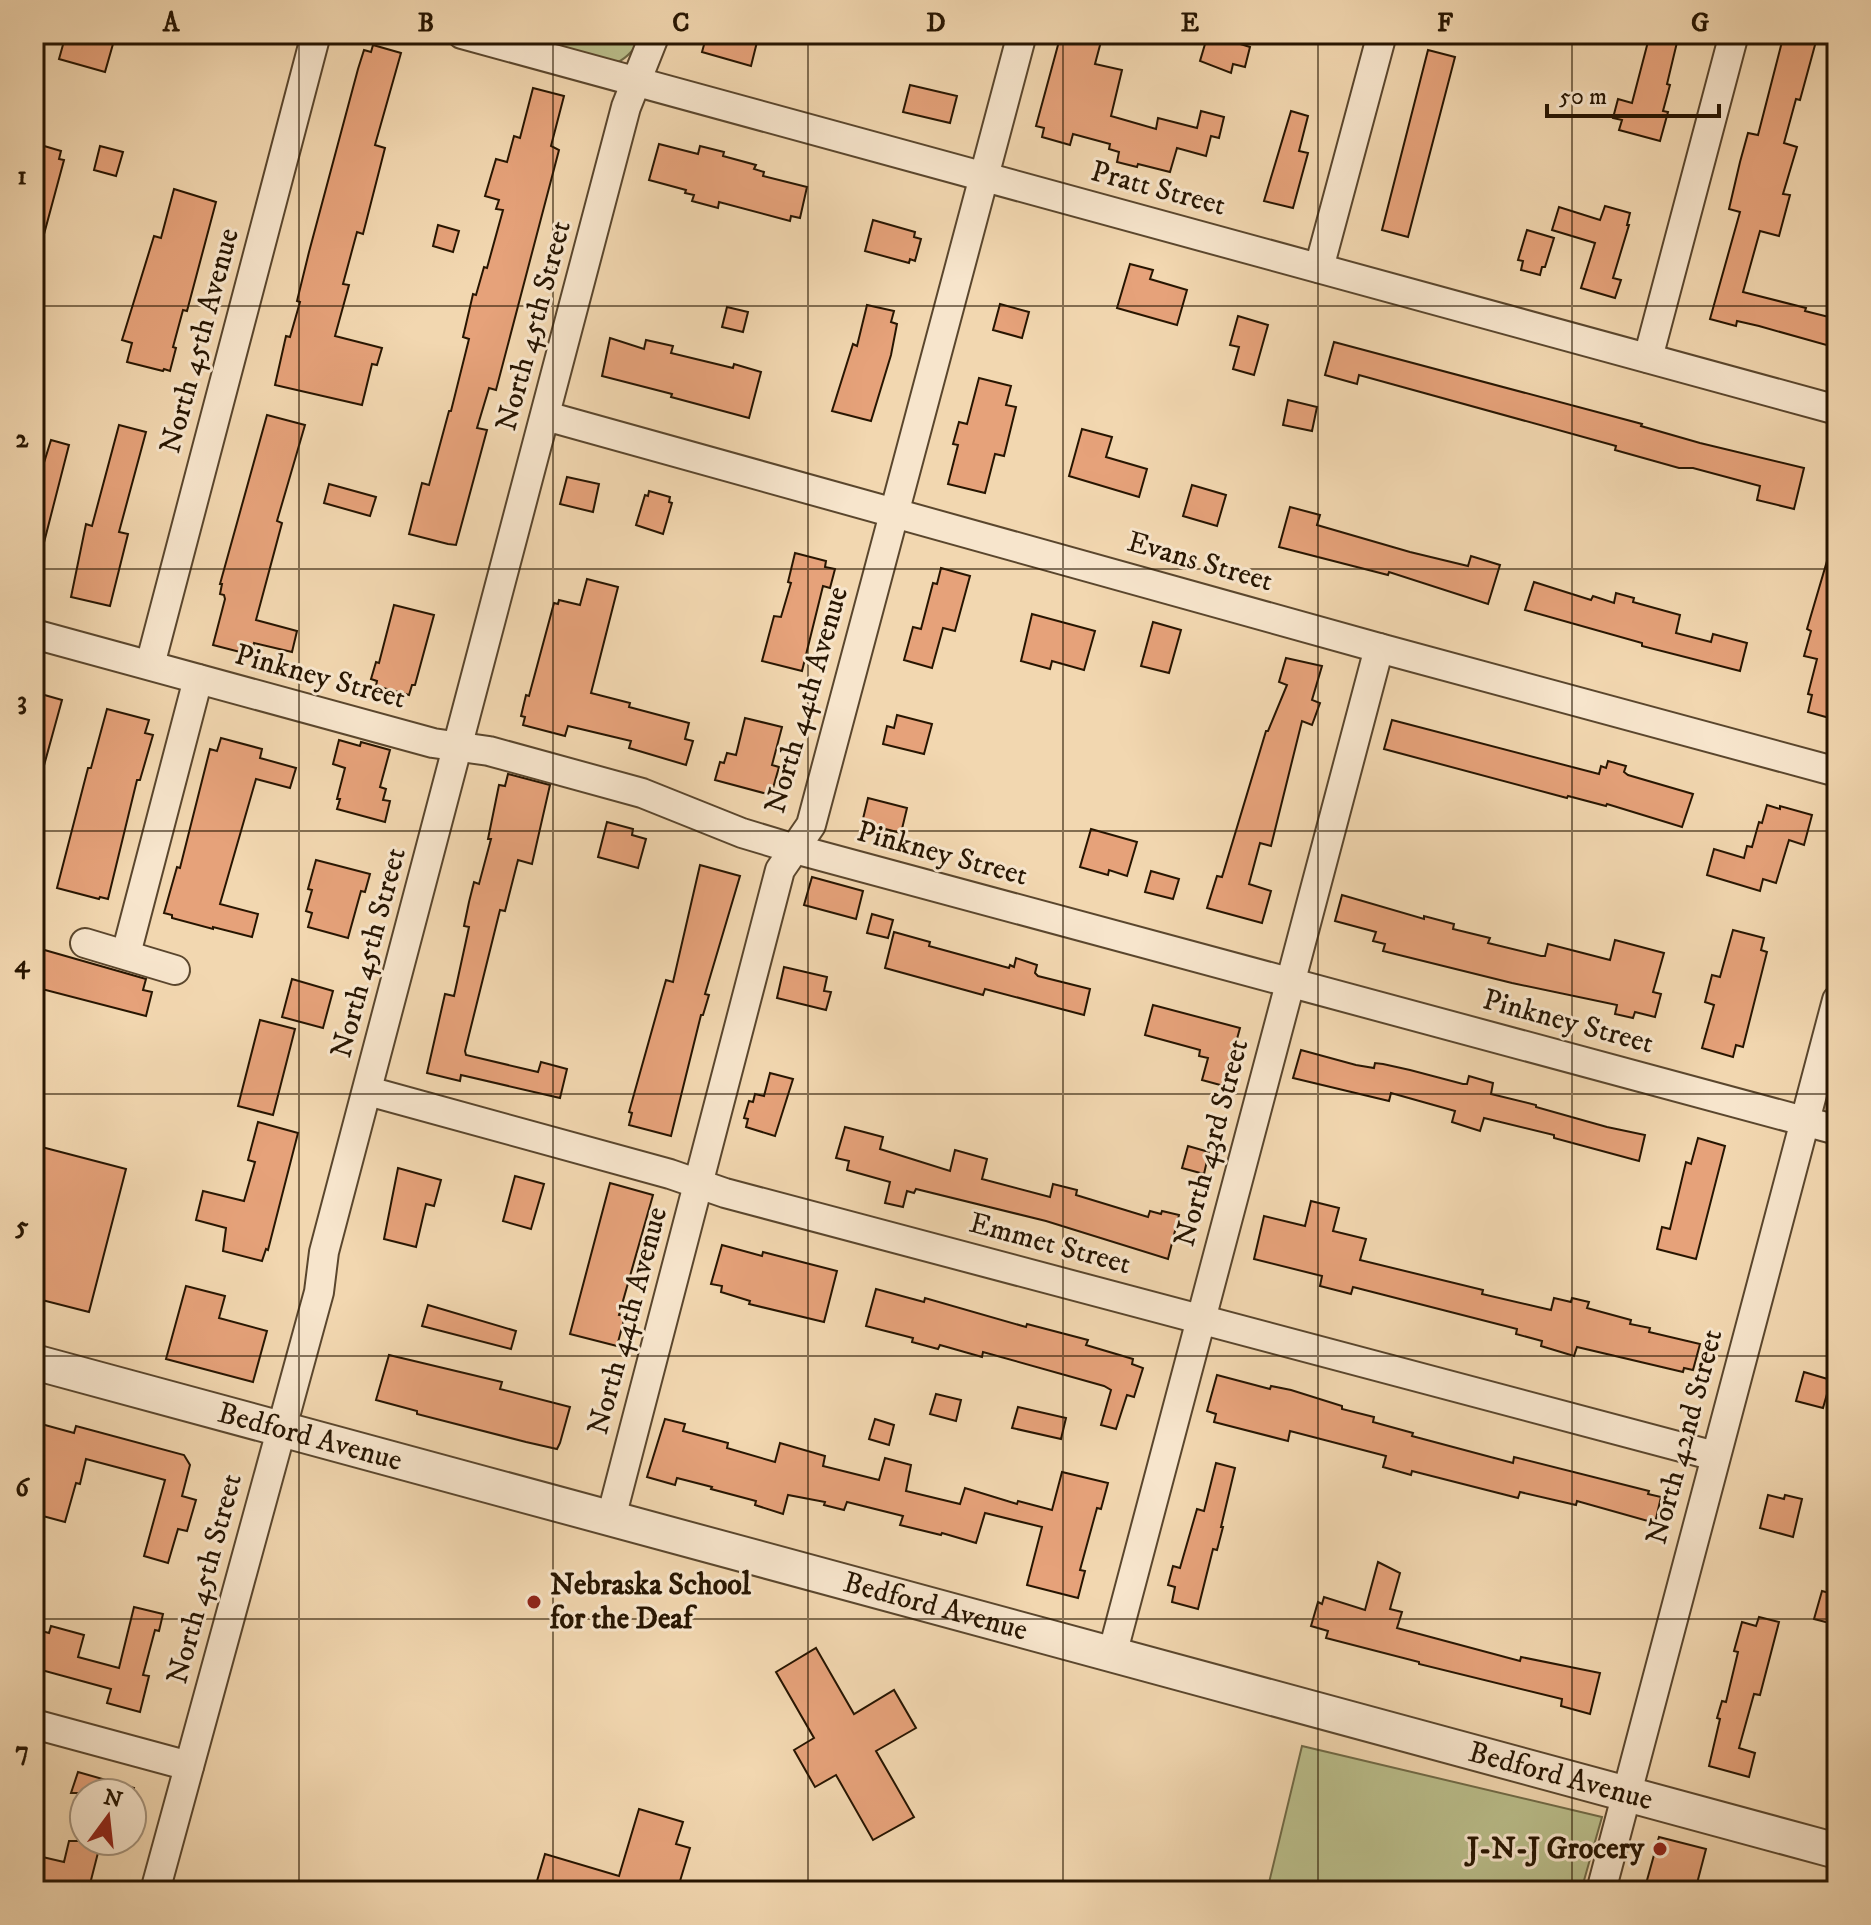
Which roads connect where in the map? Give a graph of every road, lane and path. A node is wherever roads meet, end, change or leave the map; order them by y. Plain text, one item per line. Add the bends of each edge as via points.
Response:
1 (316, 34) edge
2 (462, 34) edge
3 (655, 34) edge
4 (1022, 34) edge
5 (1382, 34) edge
6 (1734, 34) edge
7 (637, 82) junction
8 (984, 177) junction
9 (1319, 268) junction
10 (1648, 358) junction
11 (1837, 410) edge
12 (546, 416) junction
13 (894, 511) junction
14 (34, 634) edge
15 (1379, 648) junction
16 (150, 665) junction
17 (198, 679) junction
18 (459, 747) junction
19 (1837, 772) edge
20 (795, 849) junction
21 (85, 943) dead end
22 (126, 954) junction
23 (175, 970) dead end
24 (1290, 982) junction
25 (1837, 1000) edge
26 (368, 1091) junction
27 (1805, 1122) junction
28 (1837, 1130) edge
29 (699, 1184) junction
30 (1200, 1319) junction
31 (34, 1362) edge
32 (281, 1428) junction
33 (1715, 1456) junction
34 (611, 1518) junction
35 (1112, 1655) junction
36 (34, 1724) edge
37 (189, 1766) junction
38 (1627, 1794) junction
39 (1837, 1851) edge
40 (155, 1891) edge
41 (1601, 1891) edge

1 - 16 street, North 45th Avenue
2 - 7 street, Pratt Street
3 - 7 street, North 45th Street
4 - 8 street, North 44th Avenue
5 - 9 street
6 - 10 street
7 - 8 street, Pratt Street
7 - 12 street, North 45th Street
8 - 9 street, Pratt Street
8 - 13 street, North 44th Avenue
9 - 10 street, Pratt Street
10 - 11 street, Pratt Street
12 - 13 street, Evans Street
12 - 18 street, North 45th Street
13 - 15 street, Evans Street
13 - 20 street, North 44th Avenue via 811,825
14 - 16 street, Pinkney Street
15 - 19 street, Evans Street
15 - 24 street, North 43rd Street
16 - 17 street, Pinkney Street
17 - 18 street, Pinkney Street
17 - 22 street
18 - 20 street, Pinkney Street via 642,793
18 - 26 street, North 45th Street
20 - 24 street, Pinkney Street
20 - 29 street, North 44th Avenue via 780,870
21 - 22 street
22 - 23 street
24 - 27 street, Pinkney Street
24 - 30 street, North 43rd Street
25 - 27 street, North 42nd Street
26 - 29 street, Emmet Street
26 - 32 street, North 45th Street
27 - 28 street, Pinkney Street
27 - 33 street, North 42nd Street
29 - 30 street, Emmet Street
29 - 34 street, North 44th Avenue
30 - 33 street, Emmet Street
30 - 35 street, North 43rd Street
31 - 32 street, Bedford Avenue
32 - 34 street, Bedford Avenue
32 - 37 street, North 45th Street
33 - 38 street, North 42nd Street
34 - 35 street, Bedford Avenue
35 - 38 street, Bedford Avenue
36 - 37 street
37 - 40 street, North 45th Street
38 - 39 street, Bedford Avenue
38 - 41 street, North 42nd Street

